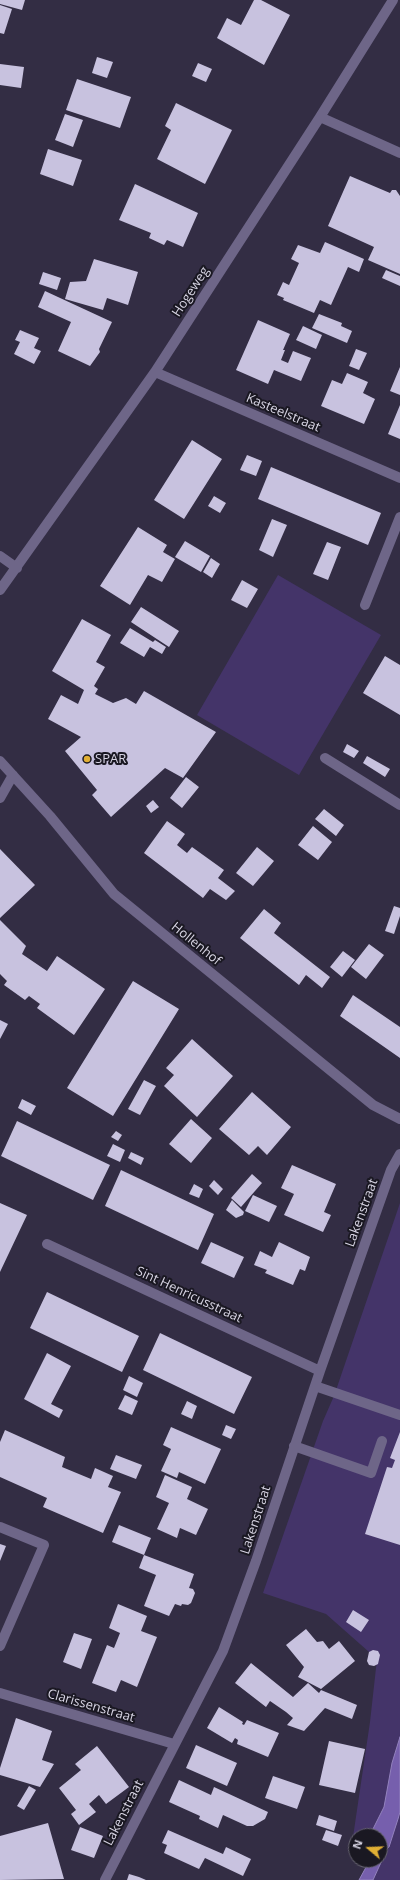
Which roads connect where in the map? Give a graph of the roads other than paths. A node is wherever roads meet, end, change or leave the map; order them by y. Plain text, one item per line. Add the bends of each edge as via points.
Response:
1 (393, 0) edge
2 (320, 117) junction
3 (400, 152) edge
4 (155, 372) junction
5 (400, 478) edge
6 (400, 517) edge
7 (0, 556) edge
8 (17, 568) junction
9 (0, 590) edge
10 (365, 605) dead end
11 (325, 758) dead end
12 (0, 761) edge
13 (13, 775) junction
14 (0, 798) edge
15 (400, 805) edge
16 (400, 1119) edge
17 (400, 1154) edge
18 (47, 1244) dead end
19 (320, 1371) junction
20 (315, 1386) junction
21 (400, 1415) edge
22 (382, 1442) dead end
23 (294, 1446) junction
24 (0, 1527) edge
25 (0, 1646) edge
26 (0, 1693) edge
27 (174, 1744) junction
28 (105, 1880) edge

1 - 2 street, Hogeweg
2 - 3 street
2 - 4 street, Hogeweg
4 - 5 street, Kasteelstraat
4 - 8 street, Hogeweg
6 - 10 street
7 - 8 street
8 - 9 street, Hogeweg
11 - 15 street
12 - 13 street, Hollenhof
13 - 14 street
13 - 16 street, Hollenhof via 114,894 373,1105
17 - 19 street, Lakenstraat via 391,1170
18 - 19 street, Sint Henricusstraat
19 - 20 street, Lakenstraat
20 - 21 street
20 - 23 street, Lakenstraat
22 - 23 street via 371,1473
23 - 27 street, Lakenstraat via 223,1651
24 - 25 street via 44,1545
26 - 27 street, Clarissenstraat
27 - 28 street, Lakenstraat

